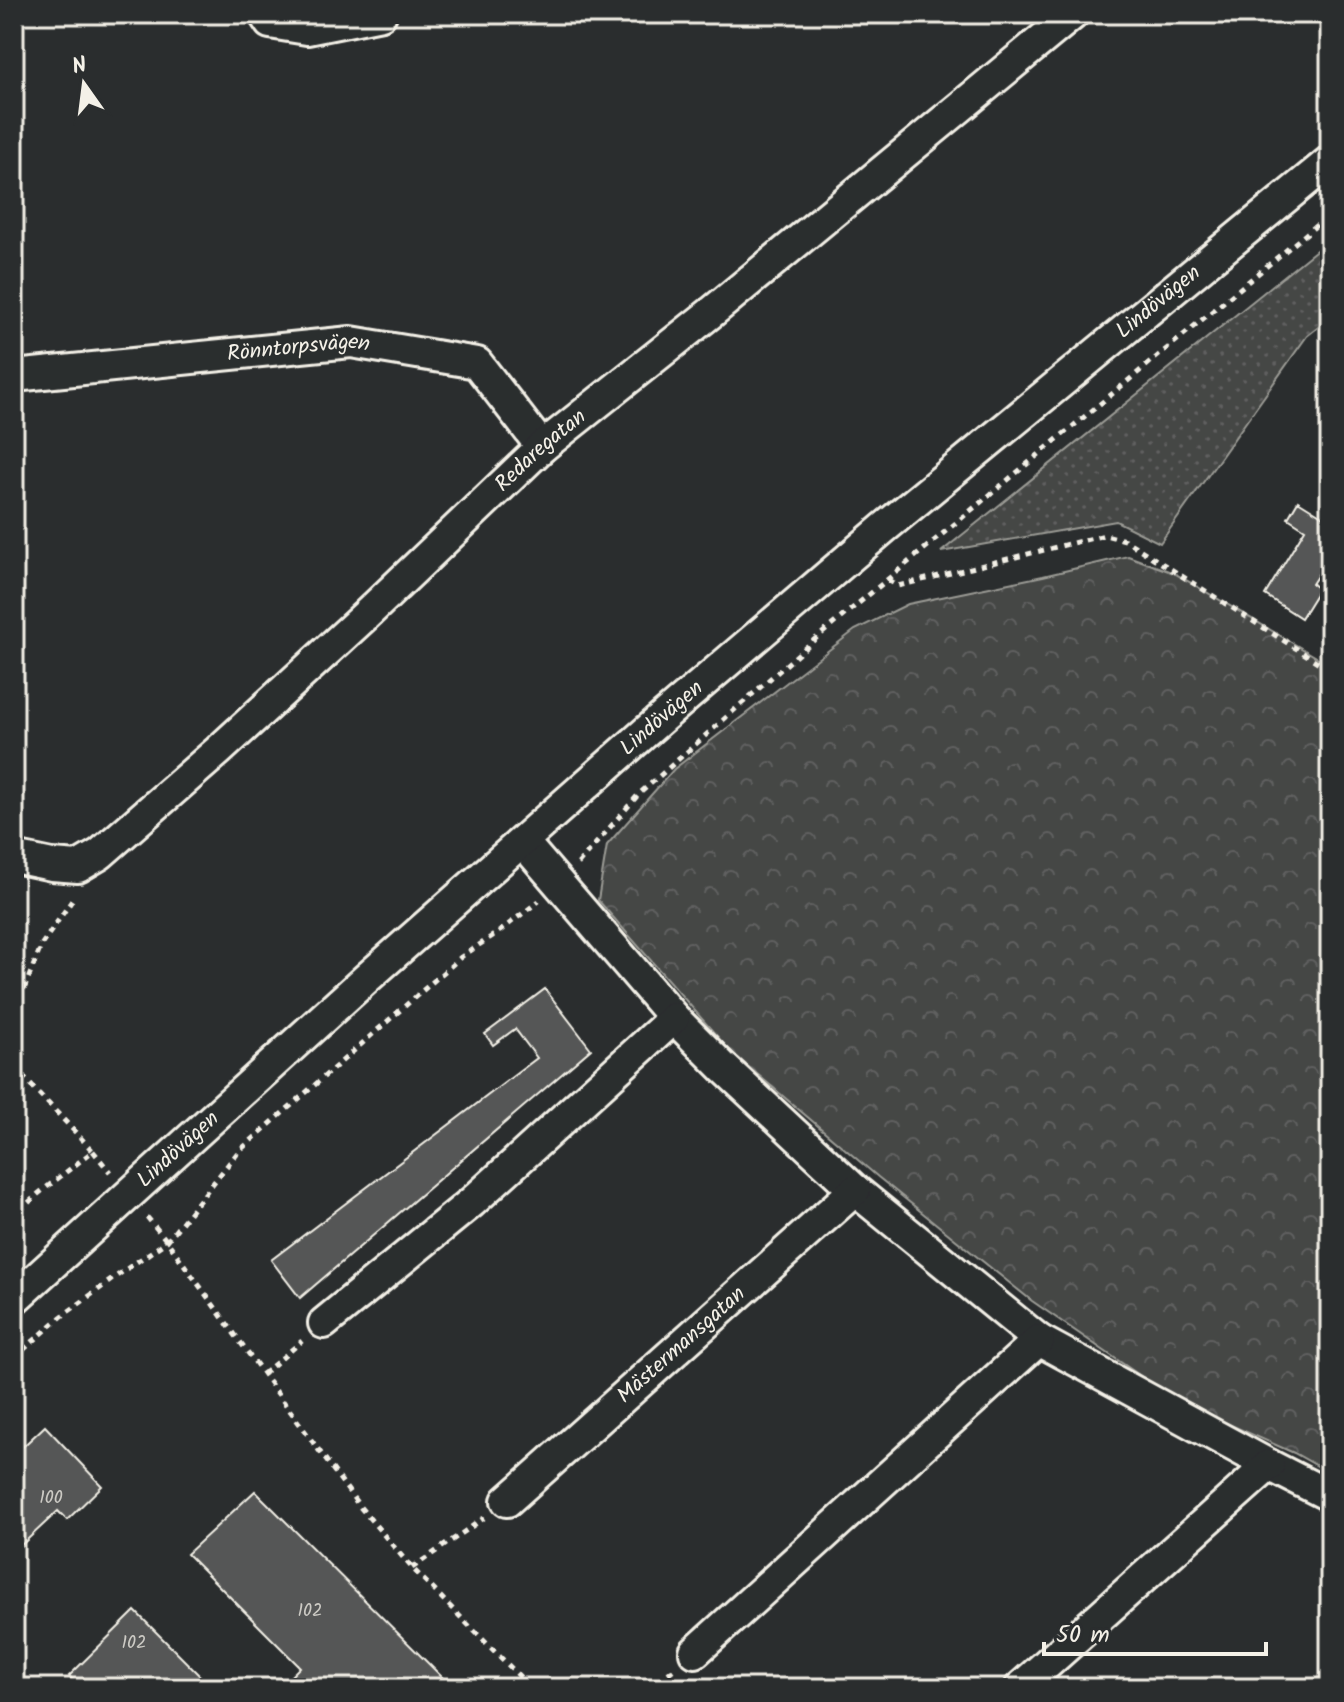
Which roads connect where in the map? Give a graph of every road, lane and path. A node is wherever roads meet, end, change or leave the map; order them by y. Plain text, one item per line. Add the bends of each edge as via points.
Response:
1 (264, 14) edge
2 (381, 14) edge
3 (1073, 14) edge
4 (1330, 161) edge
5 (1330, 214) edge
6 (14, 376) edge
7 (542, 447) junction
8 (888, 580) junction
9 (1330, 663) edge
10 (523, 842) junction
11 (14, 857) edge
12 (78, 867) junction
13 (559, 884) junction
14 (674, 1018) junction
15 (14, 1048) edge
16 (14, 1067) edge
17 (93, 1151) junction
18 (855, 1190) junction
19 (129, 1196) junction
20 (14, 1216) edge
21 (167, 1241) junction
22 (14, 1299) edge
23 (324, 1323) joint
24 (1039, 1340) junction
25 (14, 1358) edge
26 (263, 1374) junction
27 (1269, 1465) junction
28 (1330, 1496) edge
29 (507, 1501) joint
30 (412, 1568) junction
31 (695, 1652) dead end
32 (531, 1688) edge
33 (1020, 1688) edge

1 - 2 street via 270,23 307,29
3 - 7 street, Redaregatan
4 - 10 street, Lindövägen via 884,528
5 - 8 path
6 - 7 street, Rönntorpsvägen via 351,342 477,363
7 - 12 street, Redaregatan via 218,751 100,854
8 - 9 path via 898,586 1105,535 1125,540 1327,668
8 - 13 path via 639,794
10 - 13 street
10 - 19 street, Lindövägen
11 - 12 street
12 - 15 path via 77,892 42,944 19,1002
13 - 14 street
13 - 21 path via 461,957 238,1152
14 - 18 street
14 - 23 street via 472,1202
16 - 17 path
17 - 19 path
17 - 20 path
18 - 24 street
18 - 29 street, Mästermansgatan
19 - 21 path
19 - 22 street, Lindövägen
21 - 25 path via 61,1317
21 - 26 path
23 - 26 path
24 - 27 street
24 - 31 street
26 - 30 path via 360,1507
27 - 28 street
27 - 33 street
29 - 30 path
30 - 32 path

